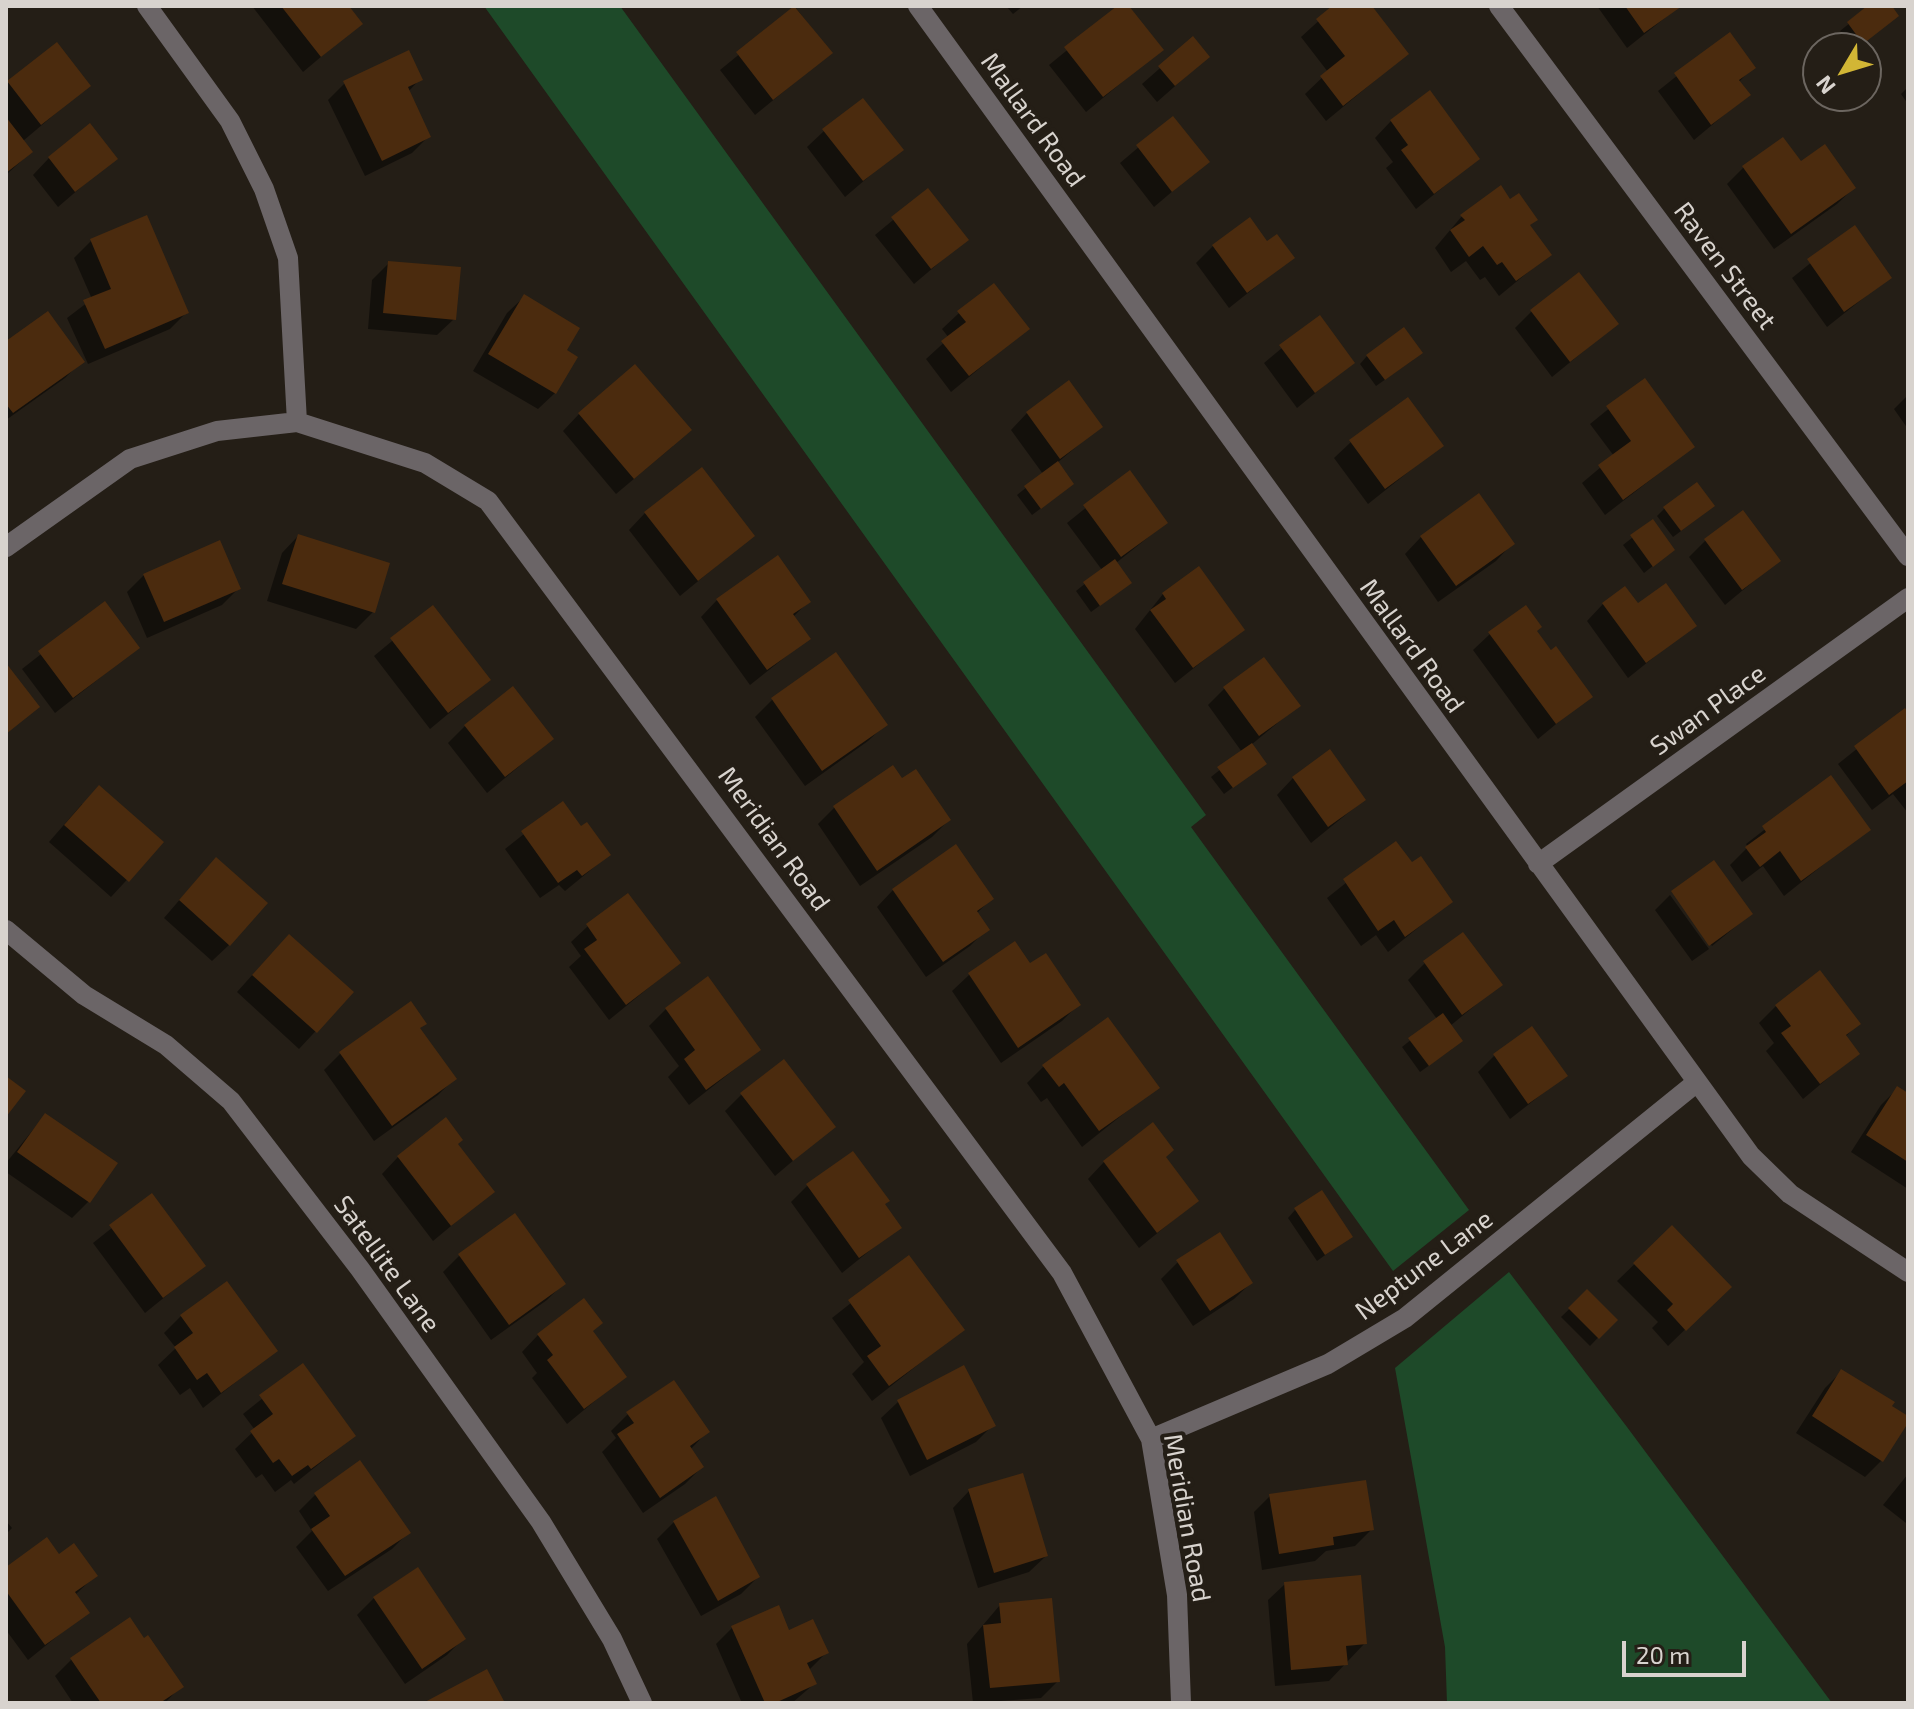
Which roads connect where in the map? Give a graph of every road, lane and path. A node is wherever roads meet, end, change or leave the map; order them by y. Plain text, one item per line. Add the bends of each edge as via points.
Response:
1 (147, 6) edge
2 (918, 6) edge
3 (1499, 6) edge
4 (297, 422) junction
5 (6, 547) edge
6 (1908, 556) edge
7 (1908, 598) edge
8 (1538, 864) junction
9 (6, 930) edge
10 (1697, 1082) junction
11 (1908, 1272) edge
12 (1151, 1439) junction
13 (642, 1703) edge
14 (1181, 1703) edge

1 - 4 street via 230,121 264,189 288,258
2 - 8 street, Mallard Road
3 - 6 street, Raven Street
4 - 5 street, Meridian Road via 217,431 130,459
4 - 12 street, Meridian Road via 425,463 488,501 1062,1273
7 - 8 street, Swan Place
8 - 10 street, Mallard Road
9 - 13 street, Satellite Lane via 84,995 166,1045 231,1101 360,1269 541,1522 612,1639
10 - 11 street, Mallard Road via 1751,1156 1790,1194
10 - 12 street, Neptune Lane via 1405,1318 1328,1364
12 - 14 street, Meridian Road via 1177,1595

